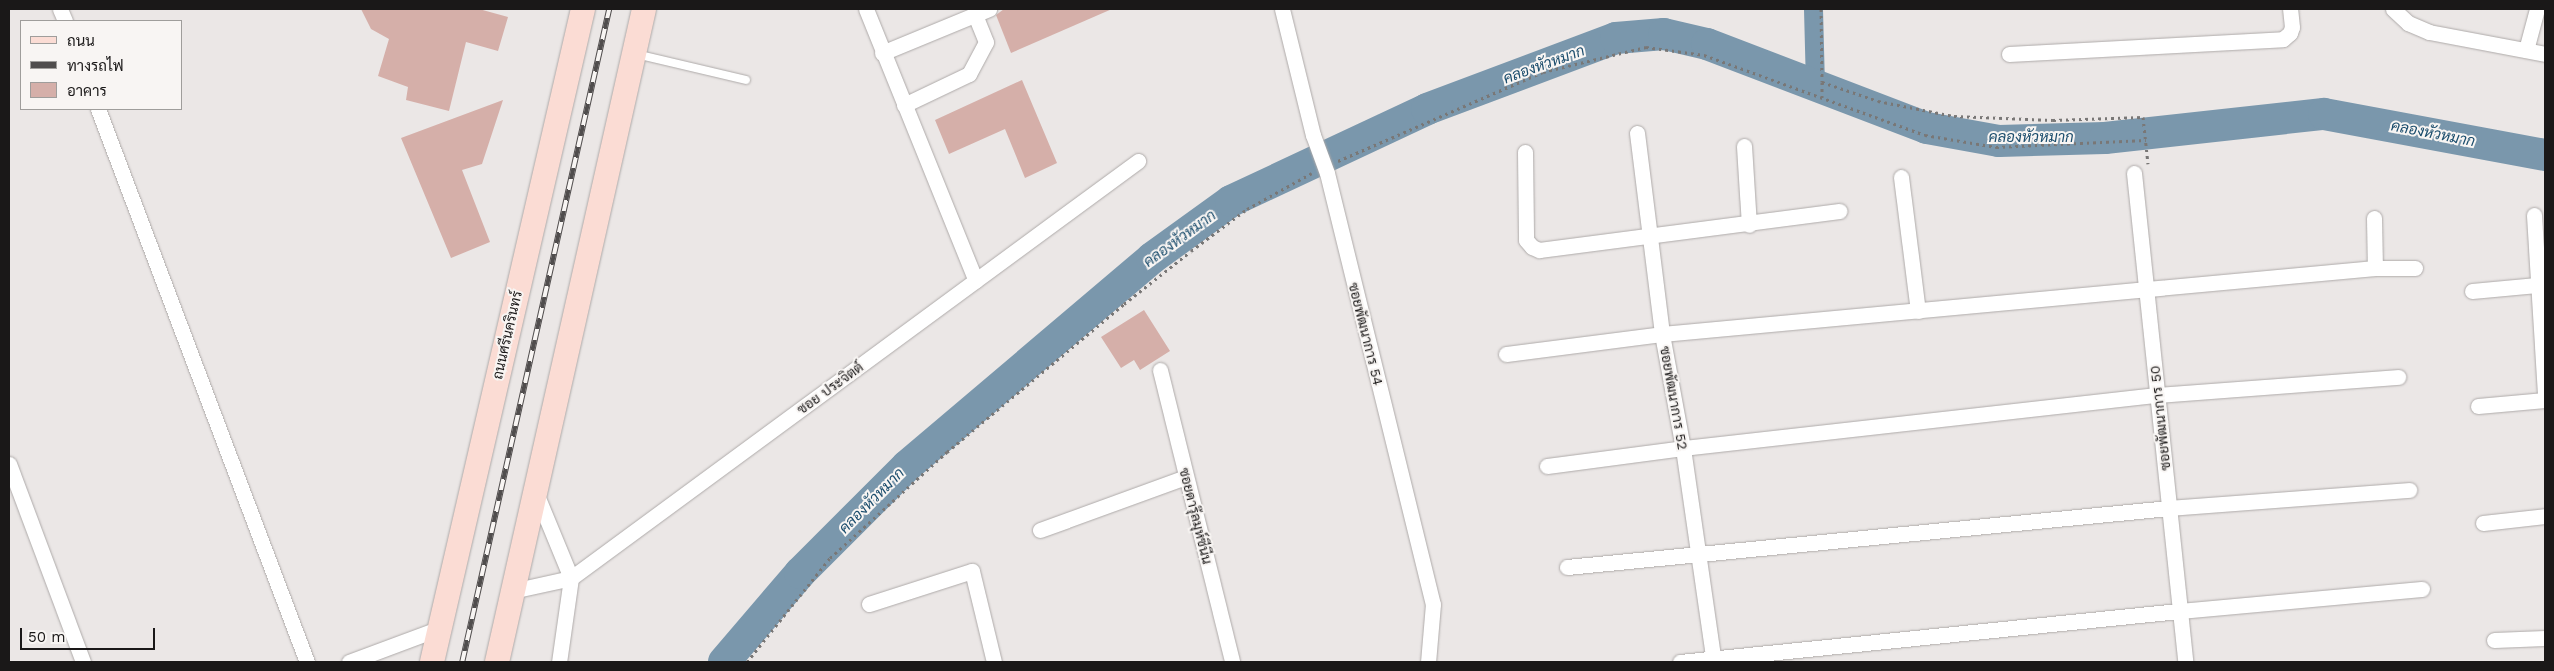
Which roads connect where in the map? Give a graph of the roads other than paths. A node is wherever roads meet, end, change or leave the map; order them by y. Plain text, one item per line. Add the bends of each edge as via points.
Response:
1 (583, 9) edge
2 (644, 9) edge
3 (866, 9) edge
4 (1282, 9) edge
5 (2290, 9) edge
6 (2393, 9) edge
7 (2537, 9) edge
8 (982, 12) edge
9 (2526, 50) junction
10 (634, 53) junction
11 (882, 53) junction
12 (2009, 54) dead end
13 (2545, 54) edge
14 (746, 80) dead end
15 (904, 105) junction
16 (98, 110) edge
17 (1637, 133) dead end
18 (1744, 146) dead end
19 (1525, 152) dead end
20 (1138, 162) dead end
21 (2134, 173) road end
22 (1901, 177) dead end
23 (1839, 211) dead end
24 (2534, 215) dead end
25 (2374, 218) dead end
26 (1749, 225) junction
27 (1650, 236) junction
28 (2375, 268) junction
29 (2416, 268) dead end
30 (2540, 276) edge
31 (976, 281) junction
32 (2147, 289) junction
33 (2472, 291) dead end
34 (1918, 311) junction
35 (1662, 334) junction
36 (1506, 354) dead end
37 (1160, 370) dead end
38 (2398, 377) dead end
39 (2545, 394) edge
40 (2158, 395) junction
41 (2545, 400) edge
42 (2478, 406) dead end
43 (1683, 448) junction
44 (9, 464) edge
45 (1547, 466) dead end
46 (1186, 477) junction
47 (534, 490) junction
48 (2409, 490) dead end
49 (2169, 508) junction
50 (2545, 516) edge
51 (2483, 523) dead end
52 (1040, 530) dead end
53 (1698, 554) junction
54 (1566, 567) dead end
55 (571, 578) junction
56 (2422, 589) dead end
57 (512, 591) junction
58 (869, 604) dead end
59 (2179, 611) junction
60 (2545, 638) edge
61 (2494, 640) dead end
62 (436, 650) edge
63 (1714, 661) edge
64 (83, 662) edge
65 (307, 662) edge
66 (348, 662) edge
67 (497, 662) edge
68 (559, 662) edge
69 (994, 662) edge
70 (1232, 662) edge
71 (1428, 662) edge
72 (1680, 662) edge
73 (2185, 662) edge

1 - 62 main road, ถนนศรีนครินทร์
2 - 10 main road
3 - 11 street
4 - 71 street, ซอยพัฒนาการ 54 via 1313,135 1326,170 1433,604
5 - 12 street via 2292,27 2283,39
6 - 9 street via 2408,23 2429,32
7 - 9 street
8 - 11 street
8 - 15 street via 986,42 969,74
9 - 13 street
10 - 14 lane
10 - 47 main road
11 - 15 street
15 - 31 street
16 - 65 street
17 - 27 street, ซอยพัฒนาการ 52
18 - 26 street
19 - 27 street via 1526,240 1532,247 1539,250
20 - 31 street, ซอย ประจิตต์
21 - 32 street, ซอยพัฒนาการ 50
22 - 34 street
23 - 26 street
24 - 30 street
25 - 28 street
26 - 27 street
27 - 35 street, ซอยพัฒนาการ 52
28 - 29 street
28 - 32 street
30 - 33 street
30 - 39 street
31 - 55 street, ซอย ประจิตต์
32 - 34 street
32 - 40 street, ซอยพัฒนาการ 50
34 - 35 street
35 - 36 street
35 - 43 street, ซอยพัฒนาการ 52
37 - 46 street, ซอยดารุ๊ลมุห์ซีนีน
38 - 40 street
40 - 43 street
40 - 49 street, ซอยพัฒนาการ 50
41 - 42 street
43 - 45 street
43 - 53 street, ซอยพัฒนาการ 52
44 - 64 street
46 - 52 street
46 - 70 street, ซอยดารุ๊ลมุห์ซีนีน
47 - 55 street
47 - 57 main road
48 - 49 street
49 - 53 street
49 - 59 street, ซอยพัฒนาการ 50
50 - 51 street
53 - 54 street
53 - 63 street, ซอยพัฒนาการ 52
55 - 57 street, ซอย ประจิตต์
55 - 68 street
56 - 59 street
57 - 67 main road
58 - 69 street via 972,571
59 - 63 street
59 - 73 street, ซอยพัฒนาการ 50
60 - 61 street
62 - 66 street
63 - 72 street

